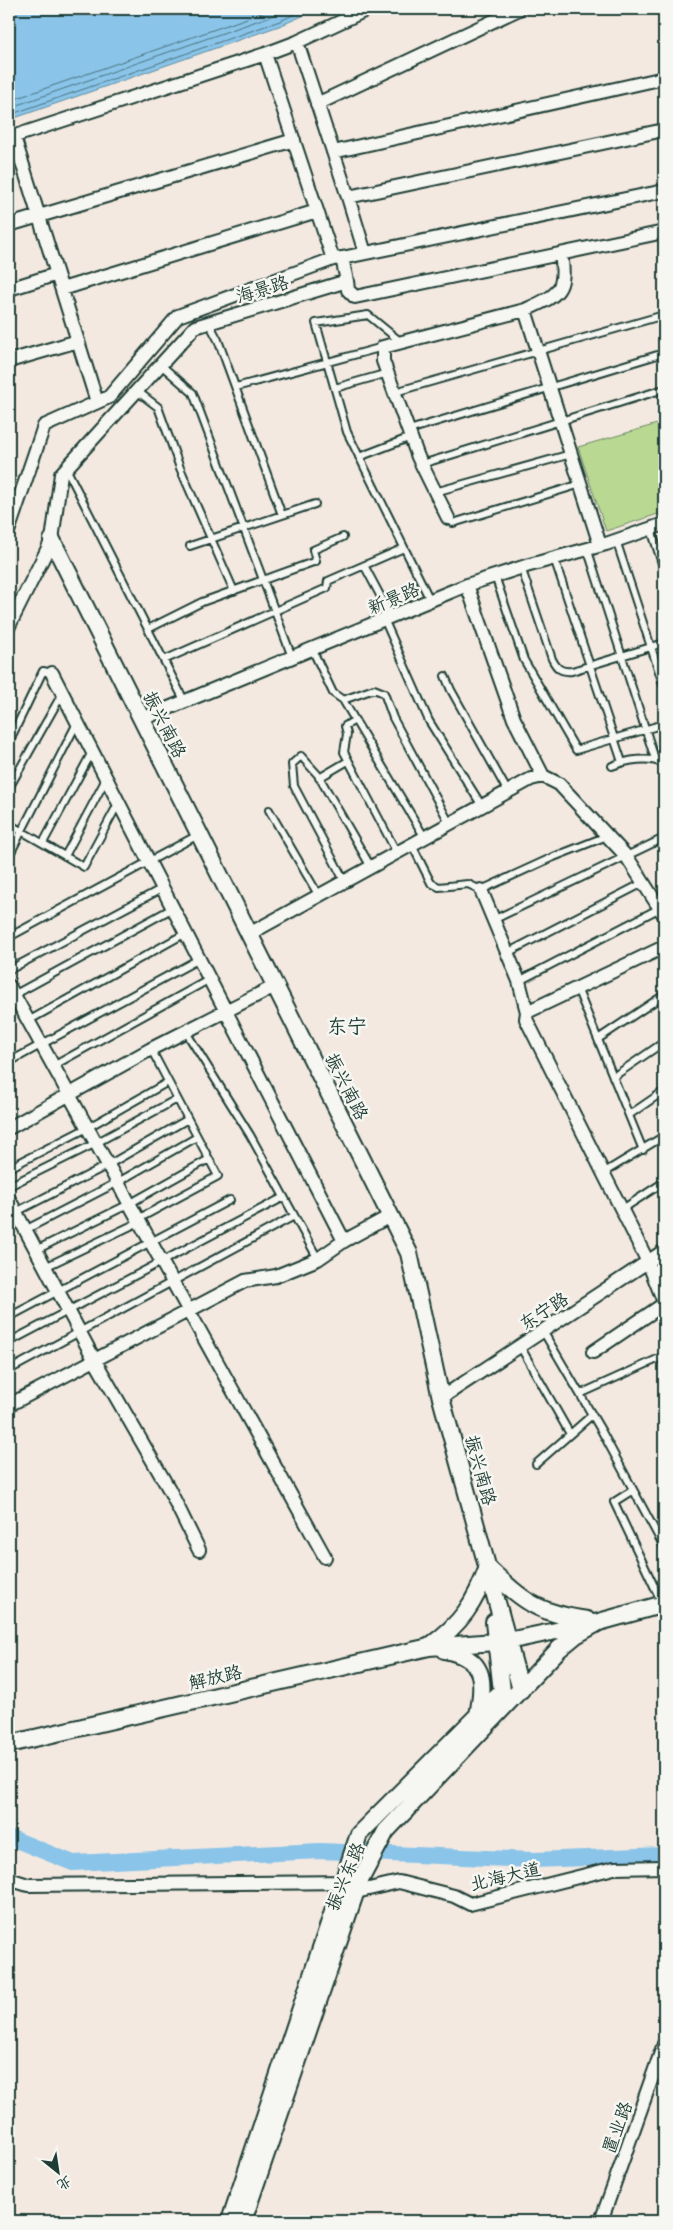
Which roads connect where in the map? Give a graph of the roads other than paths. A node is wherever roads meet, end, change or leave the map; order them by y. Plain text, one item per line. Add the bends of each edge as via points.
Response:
1 (368, 9) edge
2 (519, 9) edge
3 (297, 42) junction
4 (266, 54) junction
5 (664, 78) edge
6 (317, 104) junction
7 (664, 130) edge
8 (11, 138) edge
9 (294, 140) junction
10 (334, 152) junction
11 (664, 191) edge
12 (348, 197) junction
13 (317, 211) junction
14 (39, 216) junction
15 (9, 225) edge
16 (664, 232) edge
17 (365, 253) junction
18 (561, 254) junction
19 (338, 259) junction
20 (57, 274) junction
21 (347, 281) junction
22 (9, 289) edge
23 (62, 289) junction
24 (525, 310) junction
25 (664, 315) edge
26 (209, 323) junction
27 (78, 341) junction
28 (402, 342) junction
29 (383, 347) junction
30 (538, 351) junction
31 (664, 352) edge
32 (9, 361) edge
33 (327, 362) junction
34 (161, 365) junction
35 (388, 373) junction
36 (236, 387) junction
37 (550, 387) junction
38 (335, 388) junction
39 (664, 389) edge
40 (137, 391) junction
41 (395, 392) junction
42 (97, 402) junction
43 (561, 421) junction
44 (410, 433) junction
45 (571, 454) junction
46 (360, 457) junction
47 (422, 464) junction
48 (66, 468) junction
49 (581, 484) junction
50 (435, 492) junction
51 (315, 504) dead end
52 (282, 515) junction
53 (448, 518) joint
54 (664, 524) edge
55 (243, 528) junction
56 (651, 528) junction
57 (9, 529) edge
58 (343, 537) dead end
59 (211, 538) junction
60 (52, 540) junction
61 (616, 540) junction
62 (600, 545) junction
63 (190, 546) dead end
64 (404, 548) junction
65 (587, 548) junction
66 (554, 558) junction
67 (365, 567) junction
68 (521, 567) junction
69 (664, 570) edge
70 (495, 576) junction
71 (263, 580) junction
72 (467, 585) junction
73 (234, 591) junction
74 (430, 600) junction
75 (274, 611) junction
76 (387, 618) junction
77 (9, 626) edge
78 (148, 629) junction
79 (664, 643) edge
80 (651, 647) junction
81 (312, 649) junction
82 (622, 656) junction
83 (292, 657) junction
84 (164, 660) junction
85 (590, 666) junction
86 (52, 673) joint
87 (445, 676) dead end
88 (664, 687) edge
89 (63, 693) junction
90 (344, 700) junction
91 (185, 702) junction
92 (142, 719) junction
93 (355, 720) junction
94 (78, 722) junction
95 (664, 724) edge
96 (646, 730) junction
97 (614, 739) junction
98 (9, 742) edge
99 (92, 750) junction
100 (655, 759) junction
101 (348, 761) junction
102 (622, 762) junction
103 (664, 764) edge
104 (612, 766) dead end
105 (543, 776) junction
106 (107, 778) junction
107 (319, 778) junction
108 (9, 788) edge
109 (508, 792) junction
110 (119, 802) junction
111 (482, 806) junction
112 (269, 810) dead end
113 (9, 824) edge
114 (450, 824) junction
115 (22, 831) junction
116 (200, 835) junction
117 (607, 836) junction
118 (425, 838) junction
119 (664, 838) edge
120 (43, 843) junction
121 (412, 845) junction
122 (397, 853) junction
123 (9, 856) edge
124 (65, 856) junction
125 (627, 857) junction
126 (149, 860) junction
127 (371, 867) junction
128 (345, 882) junction
129 (643, 883) junction
130 (163, 888) junction
131 (481, 890) junction
132 (319, 896) junction
133 (173, 908) junction
134 (663, 909) edge
135 (493, 920) junction
136 (186, 933) junction
137 (250, 934) junction
138 (9, 937) edge
139 (664, 947) edge
140 (507, 953) junction
141 (199, 959) junction
142 (9, 970) edge
143 (210, 979) junction
144 (519, 981) junction
145 (276, 986) junction
146 (577, 988) junction
147 (10, 993) edge
148 (664, 995) edge
149 (226, 1011) junction
150 (527, 1012) junction
151 (28, 1022) junction
152 (186, 1032) junction
153 (598, 1039) junction
154 (664, 1042) edge
155 (42, 1045) junction
156 (151, 1049) junction
157 (9, 1062) edge
158 (53, 1066) junction
159 (613, 1077) junction
160 (168, 1082) junction
161 (664, 1091) edge
162 (69, 1094) junction
163 (177, 1099) junction
164 (629, 1115) junction
165 (188, 1119) junction
166 (9, 1128) edge
167 (87, 1128) junction
168 (664, 1136) edge
169 (197, 1137) junction
170 (96, 1143) junction
171 (643, 1150) junction
172 (209, 1159) junction
173 (108, 1165) junction
174 (9, 1168) edge
175 (603, 1173) junction
176 (118, 1182) junction
177 (664, 1182) edge
178 (9, 1186) edge
179 (284, 1197) junction
180 (9, 1199) edge
181 (230, 1200) dead end
182 (130, 1204) junction
183 (621, 1210) junction
184 (16, 1212) junction
185 (294, 1216) junction
186 (390, 1216) junction
187 (138, 1219) junction
188 (25, 1230) junction
189 (344, 1241) junction
190 (151, 1242) junction
191 (36, 1250) junction
192 (664, 1251) edge
193 (318, 1259) junction
194 (162, 1262) junction
195 (648, 1262) junction
196 (45, 1267) junction
197 (173, 1282) junction
198 (58, 1290) junction
199 (664, 1303) edge
200 (68, 1311) junction
201 (189, 1311) junction
202 (9, 1317) edge
203 (543, 1331) junction
204 (79, 1332) junction
205 (9, 1342) edge
206 (520, 1346) junction
207 (593, 1352) dead end
208 (664, 1356) edge
209 (94, 1359) junction
210 (9, 1370) edge
211 (580, 1394) junction
212 (441, 1398) junction
213 (9, 1405) edge
214 (592, 1415) junction
215 (570, 1434) junction
216 (536, 1464) dead end
217 (634, 1490) junction
218 (664, 1547) edge
219 (199, 1550) dead end
220 (325, 1557) dead end
221 (488, 1567) junction
222 (664, 1604) edge
223 (599, 1622) junction
224 (502, 1641) junction
225 (429, 1647) junction
226 (521, 1690) junction
227 (478, 1715) junction
228 (9, 1744) edge
229 (664, 1867) edge
230 (9, 1879) edge
231 (353, 1886) junction
232 (664, 2044) edge
233 (230, 2221) edge
234 (243, 2221) edge
235 (601, 2221) edge

1 - 3 street
2 - 6 street
3 - 4 street
3 - 6 street
4 - 8 street
4 - 9 street
5 - 10 street
6 - 10 street
7 - 12 street
8 - 14 street
9 - 13 street
9 - 14 street
10 - 12 street
11 - 17 street
12 - 17 street
13 - 19 street
13 - 23 street
14 - 15 street
14 - 20 street
16 - 18 street
17 - 19 street
18 - 21 street via 355,297 348,290
18 - 24 street via 564,274 559,290
19 - 21 street
19 - 42 street via 178,316 109,397
20 - 22 street
20 - 23 street
21 - 26 street, 海景路
23 - 27 street
24 - 28 street
24 - 30 street
25 - 30 lane
26 - 34 street, 海景路 via 195,327
26 - 36 lane
27 - 32 street
27 - 42 street
28 - 29 street
28 - 33 lane via 368,315 316,323
29 - 33 lane
29 - 35 street
30 - 37 street
30 - 41 lane
31 - 37 lane
33 - 36 lane
33 - 38 lane
34 - 40 street, 海景路
34 - 55 lane via 193,394
35 - 38 lane
35 - 41 street
36 - 52 lane
37 - 43 street
37 - 44 lane
38 - 46 lane via 348,432
39 - 43 lane
40 - 48 street, 海景路
40 - 59 lane via 158,407
41 - 44 street
42 - 57 street via 44,426
43 - 45 street
43 - 47 lane
44 - 46 lane
44 - 47 street
45 - 49 street
45 - 50 lane
46 - 64 lane
47 - 50 street
48 - 60 street, 海景路 via 61,474
48 - 78 lane
49 - 53 lane via 453,523
49 - 62 street
50 - 53 street
51 - 52 lane
52 - 55 lane
54 - 56 street, 新景路
55 - 59 lane
55 - 71 lane
56 - 61 street, 新景路
56 - 69 lane
58 - 71 lane via 313,550 316,561
59 - 63 lane
59 - 73 lane
60 - 77 street, 海景路
60 - 92 street, 振兴南路
61 - 62 street, 新景路
61 - 80 lane
62 - 65 street, 新景路
64 - 67 lane
64 - 74 lane
65 - 66 street, 新景路
65 - 82 lane
66 - 68 street, 新景路
66 - 85 lane
67 - 75 lane via 328,581 327,588
67 - 76 lane
68 - 70 street, 新景路
68 - 85 lane via 555,666 566,672
70 - 72 street, 新景路
70 - 97 lane via 524,660 576,750
71 - 73 lane
71 - 75 lane
72 - 74 street, 新景路
72 - 105 street via 514,719
73 - 78 lane via 202,602
74 - 76 street, 新景路
75 - 83 lane
75 - 84 lane
76 - 81 street, 新景路
76 - 111 lane via 430,721
78 - 84 lane
79 - 80 lane
80 - 82 lane
80 - 88 lane
81 - 83 street, 新景路
81 - 90 lane via 333,693
82 - 85 lane
82 - 96 lane
83 - 91 street, 新景路
84 - 91 lane
85 - 97 lane
86 - 89 street
86 - 98 lane via 43,671
87 - 109 lane
89 - 94 street
89 - 108 lane
90 - 93 lane
90 - 114 lane via 374,689 384,693 393,718
91 - 92 street, 新景路
92 - 116 street, 振兴南路
93 - 101 lane via 345,726 344,752
93 - 118 lane
94 - 99 street
94 - 115 lane
95 - 96 lane
96 - 97 lane
96 - 100 lane
97 - 102 lane
99 - 106 street
99 - 120 lane
100 - 102 lane
100 - 103 lane
101 - 107 lane
101 - 122 lane
102 - 104 lane
105 - 109 street
105 - 117 street via 559,784
106 - 110 street
106 - 124 lane
107 - 127 lane
107 - 128 lane via 301,756 292,764 294,786
109 - 111 street
110 - 124 lane via 84,867
110 - 126 street
111 - 114 street
112 - 132 lane
113 - 115 lane
114 - 118 street
115 - 120 lane
115 - 123 lane
116 - 126 lane
116 - 137 street, 振兴南路
117 - 125 street
117 - 131 lane
118 - 121 street
119 - 125 lane
120 - 124 lane
121 - 122 street
121 - 131 lane via 431,883 439,886 468,884
122 - 127 street
125 - 129 street
125 - 135 lane
126 - 130 street
126 - 138 lane
127 - 128 street
128 - 132 street
129 - 134 street
129 - 140 lane
130 - 133 street
130 - 142 lane
131 - 135 street
132 - 137 street
133 - 136 street
133 - 147 lane
134 - 144 lane
135 - 140 street
136 - 141 street
136 - 151 lane
137 - 145 street, 振兴南路
139 - 146 street
140 - 144 street
141 - 143 street
141 - 155 lane
143 - 149 street
143 - 158 lane
144 - 150 street
145 - 149 street
145 - 186 street, 振兴南路
146 - 150 street
146 - 153 lane
147 - 151 street
148 - 153 lane
149 - 152 street
149 - 189 street
150 - 175 street via 526,1020
151 - 155 street
152 - 156 street
152 - 179 lane
153 - 159 lane
154 - 159 lane
155 - 157 lane
155 - 158 street
156 - 160 lane
156 - 162 street
158 - 162 street
159 - 164 lane
160 - 163 lane
160 - 167 lane
161 - 164 lane
162 - 166 street
162 - 167 street
163 - 165 lane
163 - 170 lane
164 - 171 lane
165 - 169 lane
165 - 173 lane
167 - 170 street
167 - 174 lane
168 - 171 lane
169 - 172 lane
169 - 176 lane
170 - 173 street
170 - 178 lane
171 - 175 lane
172 - 182 lane
172 - 187 lane via 218,1176
173 - 176 street
173 - 184 lane
175 - 183 street
176 - 182 street
176 - 188 lane
177 - 183 lane
179 - 185 lane
179 - 194 lane
180 - 184 street
181 - 190 lane
182 - 187 street
182 - 191 lane
183 - 195 street
184 - 188 street
185 - 193 lane
185 - 197 lane
186 - 189 street
186 - 212 street, 振兴南路 via 408,1253
187 - 190 street
187 - 196 lane via 137,1223
188 - 191 street
189 - 193 street
190 - 194 street
190 - 198 lane
191 - 196 street
192 - 195 street, 东宁路
193 - 201 street via 276,1276 245,1281
194 - 197 street
194 - 200 lane
195 - 199 street
195 - 203 street, 东宁路
196 - 198 street
197 - 201 street
197 - 204 lane
198 - 200 street
198 - 202 lane
199 - 207 street
200 - 204 street
200 - 205 lane
201 - 209 street
201 - 220 street
203 - 206 street, 东宁路
203 - 211 lane
204 - 209 street
204 - 210 lane
206 - 212 street, 东宁路
206 - 215 lane
208 - 211 lane
209 - 213 street
209 - 219 street via 169,1489
211 - 214 lane
212 - 221 street, 振兴南路
214 - 215 lane
214 - 217 lane
215 - 216 lane
217 - 218 lane
217 - 222 lane via 614,1502
221 - 223 street via 508,1587 541,1610
221 - 224 street, 振兴南路
221 - 225 street via 466,1613 449,1633
222 - 223 street
223 - 224 street
223 - 226 street, 振兴东路 via 559,1649
224 - 225 street
224 - 226 street
224 - 227 street, 振兴东路 via 502,1691
225 - 227 street via 470,1658 482,1680
225 - 228 street, 解放路
226 - 231 street, 振兴东路 via 386,1831
227 - 231 street, 振兴东路 via 359,1834
229 - 231 street, 北海大道 via 614,1868 470,1904 454,1896 399,1882
230 - 231 street, 北海大道 via 28,1885
231 - 233 street, 振兴东路
231 - 234 street, 振兴东路
232 - 235 street, 置业路

